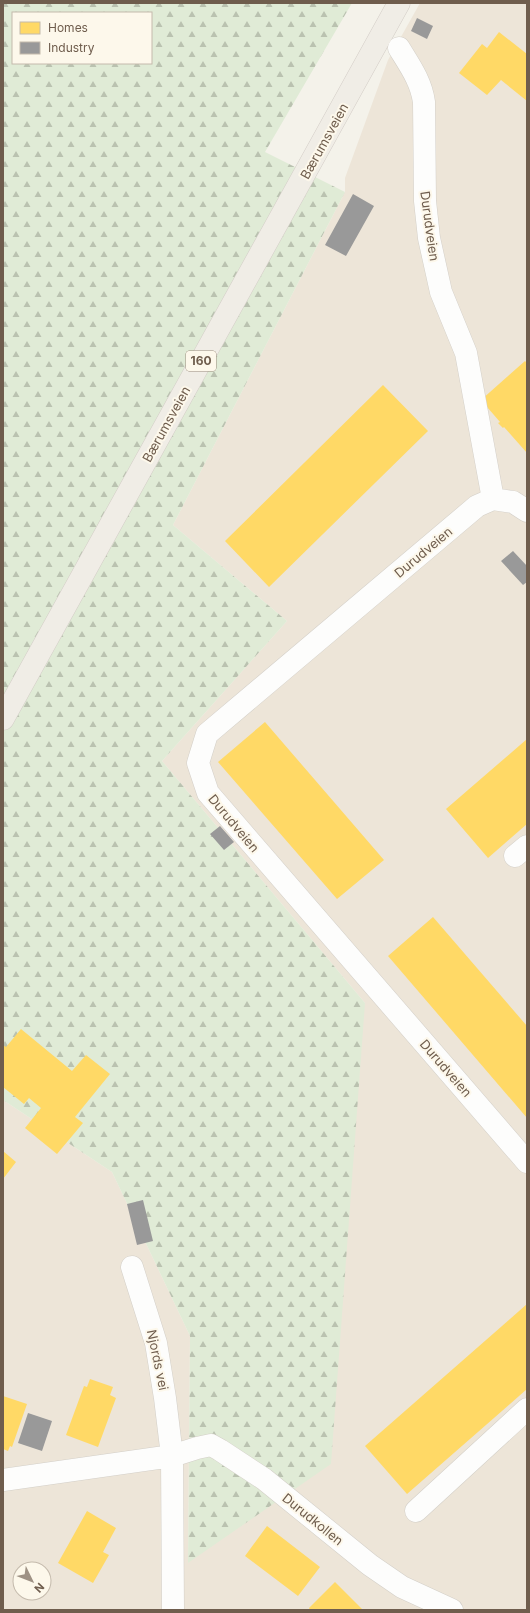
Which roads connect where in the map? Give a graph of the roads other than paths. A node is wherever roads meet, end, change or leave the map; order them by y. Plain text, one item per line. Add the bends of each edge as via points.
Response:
1 (399, 3) edge
2 (399, 48) dead end
3 (493, 499) junction
4 (527, 511) edge
5 (3, 719) edge
6 (527, 1162) edge
7 (132, 1267) dead end
8 (527, 1409) edge
9 (172, 1456) junction
10 (3, 1480) edge
11 (416, 1511) dead end
12 (173, 1610) edge
13 (452, 1610) edge

1 - 5 main road, Bærumsveien / 160
2 - 3 street, Durudveien via 422,89 425,201 429,238 441,292 466,353
3 - 4 street via 513,502
3 - 6 street, Durudveien via 477,506 207,734 198,763 208,792
7 - 9 street, Njords vei via 156,1343 166,1398
8 - 11 street
9 - 10 street
9 - 12 street, Njords vei
9 - 13 street, Durudkollen via 211,1445 264,1479 402,1587

